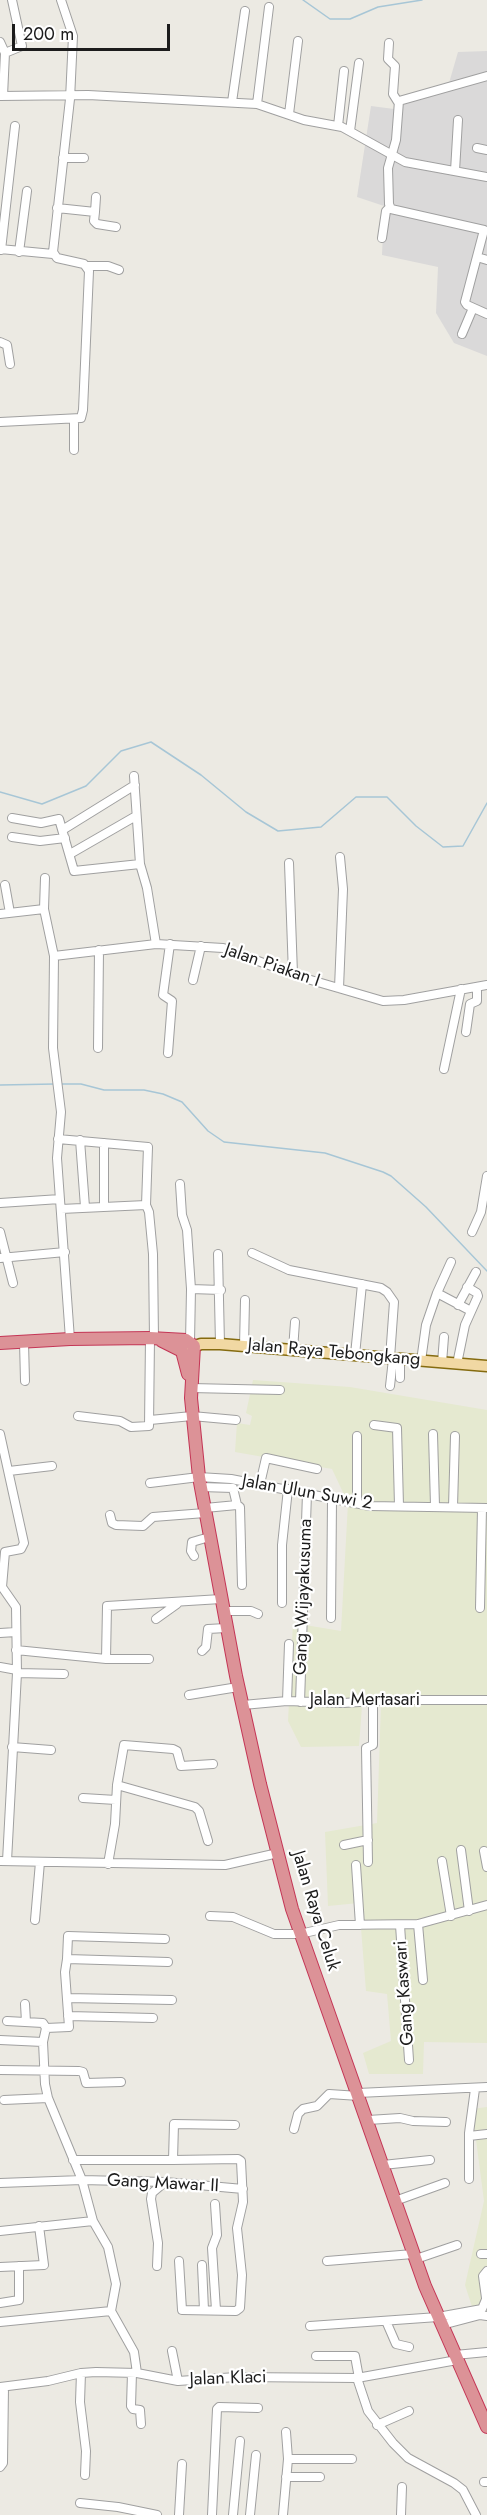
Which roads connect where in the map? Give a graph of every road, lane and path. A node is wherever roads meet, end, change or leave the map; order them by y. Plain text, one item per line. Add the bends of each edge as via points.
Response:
1 (12, 0) edge
2 (61, 0) edge
3 (269, 7) dead end
4 (245, 12) dead end
5 (298, 40) dead end
6 (0, 42) edge
7 (389, 43) dead end
8 (5, 53) junction
9 (358, 63) dead end
10 (344, 71) dead end
11 (487, 76) edge
12 (1, 96) edge
13 (71, 96) junction
14 (232, 102) junction
15 (398, 102) junction
16 (257, 104) junction
17 (289, 114) junction
18 (458, 120) dead end
19 (15, 126) dead end
20 (338, 126) junction
21 (350, 131) junction
22 (477, 148) dead end
23 (487, 150) edge
24 (393, 155) junction
25 (63, 158) junction
26 (84, 158) dead end
27 (455, 171) junction
28 (487, 177) edge
29 (27, 191) dead end
30 (96, 197) dead end
31 (390, 207) junction
32 (57, 208) junction
33 (95, 212) junction
34 (116, 227) dead end
35 (382, 238) dead end
36 (1, 250) edge
37 (19, 252) junction
38 (53, 254) junction
39 (477, 257) junction
40 (487, 260) edge
41 (86, 266) junction
42 (119, 270) dead end
43 (473, 308) junction
44 (487, 314) edge
45 (462, 334) dead end
46 (0, 342) edge
47 (10, 364) dead end
48 (74, 419) junction
49 (0, 422) edge
50 (74, 450) dead end
51 (136, 816) junction
52 (12, 818) dead end
53 (65, 834) junction
54 (12, 837) dead end
55 (70, 854) junction
56 (340, 857) dead end
57 (289, 863) dead end
58 (140, 864) junction
59 (45, 878) dead end
60 (5, 885) dead end
61 (44, 909) junction
62 (10, 913) junction
63 (0, 914) edge
64 (156, 944) junction
65 (170, 944) junction
66 (201, 946) junction
67 (99, 950) junction
68 (54, 956) junction
69 (293, 974) junction
70 (194, 980) dead end
71 (487, 985) edge
72 (477, 987) junction
73 (339, 988) junction
74 (461, 989) junction
75 (466, 1032) dead end
76 (98, 1048) dead end
77 (168, 1053) dead end
78 (444, 1070) dead end
79 (58, 1139) junction
80 (80, 1140) junction
81 (104, 1143) junction
82 (487, 1176) edge
83 (180, 1184) dead end
84 (60, 1199) junction
85 (0, 1203) edge
86 (146, 1205) junction
87 (104, 1206) junction
88 (85, 1207) junction
89 (61, 1209) junction
90 (0, 1232) edge
91 (472, 1232) dead end
92 (65, 1252) junction
93 (252, 1253) dead end
94 (218, 1254) dead end
95 (3, 1257) edge
96 (451, 1262) dead end
97 (476, 1272) dead end
98 (13, 1283) dead end
99 (362, 1284) junction
100 (467, 1287) junction
101 (191, 1289) junction
102 (220, 1290) junction
103 (437, 1293) junction
104 (245, 1300) dead end
105 (458, 1305) junction
106 (471, 1311) junction
107 (295, 1322) dead end
108 (444, 1337) dead end
109 (70, 1339) junction
110 (154, 1339) junction
111 (24, 1342) junction
112 (0, 1344) edge
113 (220, 1344) junction
114 (189, 1346) junction
115 (244, 1346) junction
116 (293, 1350) junction
117 (355, 1355) junction
118 (394, 1359) junction
119 (421, 1361) junction
120 (442, 1363) junction
121 (457, 1364) junction
122 (487, 1366) edge
123 (400, 1377) dead end
124 (25, 1381) dead end
125 (191, 1386) junction
126 (390, 1386) dead end
127 (280, 1390) dead end
128 (78, 1416) dead end
129 (192, 1416) junction
130 (150, 1420) junction
131 (236, 1420) dead end
132 (374, 1425) dead end
133 (0, 1434) edge
134 (433, 1434) dead end
135 (357, 1436) dead end
136 (455, 1436) dead end
137 (52, 1466) dead end
138 (317, 1469) dead end
139 (9, 1471) junction
140 (200, 1482) junction
141 (150, 1483) dead end
142 (260, 1484) junction
143 (288, 1489) junction
144 (307, 1493) junction
145 (332, 1500) junction
146 (357, 1503) junction
147 (237, 1505) junction
148 (399, 1506) junction
149 (435, 1506) junction
150 (453, 1507) junction
151 (484, 1508) edge
152 (205, 1510) junction
153 (110, 1515) dead end
154 (206, 1538) dead end
155 (2, 1554) edge
156 (194, 1556) dead end
157 (242, 1585) dead end
158 (282, 1603) dead end
159 (222, 1604) junction
160 (480, 1608) dead end
161 (258, 1614) dead end
162 (331, 1618) dead end
163 (156, 1619) dead end
164 (226, 1628) junction
165 (16, 1632) junction
166 (0, 1633) edge
167 (289, 1644) dead end
168 (16, 1650) junction
169 (202, 1651) dead end
170 (106, 1659) junction
171 (149, 1659) dead end
172 (0, 1667) edge
173 (17, 1671) junction
174 (64, 1674) dead end
175 (238, 1687) junction
176 (189, 1695) dead end
177 (487, 1700) edge
178 (287, 1701) junction
179 (300, 1702) junction
180 (373, 1703) junction
181 (243, 1706) junction
182 (12, 1747) junction
183 (51, 1750) dead end
184 (213, 1764) dead end
185 (0, 1783) edge
186 (10, 1784) junction
187 (117, 1785) junction
188 (83, 1798) dead end
189 (116, 1800) junction
190 (368, 1840) junction
191 (208, 1841) dead end
192 (344, 1845) dead end
193 (461, 1850) dead end
194 (484, 1851) dead end
195 (278, 1853) junction
196 (3, 1861) edge
197 (442, 1861) dead end
198 (40, 1862) junction
199 (368, 1862) dead end
200 (108, 1864) junction
201 (356, 1865) dead end
202 (487, 1867) edge
203 (487, 1905) edge
204 (469, 1911) junction
205 (210, 1916) dead end
206 (451, 1916) junction
207 (35, 1920) dead end
208 (418, 1924) junction
209 (360, 1925) junction
210 (400, 1925) junction
211 (300, 1934) junction
212 (165, 1939) dead end
213 (67, 1959) junction
214 (168, 1962) dead end
215 (423, 1980) dead end
216 (67, 1998) junction
217 (172, 2000) dead end
218 (25, 2004) dead end
219 (68, 2016) junction
220 (153, 2018) dead end
221 (8, 2021) dead end
222 (26, 2022) junction
223 (46, 2028) junction
224 (0, 2040) edge
225 (43, 2042) junction
226 (409, 2060) dead end
227 (0, 2070) edge
228 (44, 2072) junction
229 (121, 2082) dead end
230 (487, 2087) edge
231 (475, 2089) junction
232 (358, 2095) junction
233 (48, 2098) junction
234 (4, 2100) dead end
235 (368, 2120) junction
236 (446, 2121) dead end
237 (235, 2125) dead end
238 (294, 2129) dead end
239 (487, 2134) edge
240 (469, 2136) junction
241 (73, 2160) junction
242 (173, 2160) junction
243 (430, 2160) dead end
244 (383, 2165) junction
245 (469, 2179) dead end
246 (82, 2180) junction
247 (165, 2182) junction
248 (445, 2182) dead end
249 (0, 2183) edge
250 (243, 2189) junction
251 (395, 2201) junction
252 (215, 2204) dead end
253 (93, 2221) junction
254 (39, 2226) junction
255 (0, 2231) edge
256 (457, 2245) dead end
257 (414, 2257) junction
258 (179, 2261) dead end
259 (327, 2261) dead end
260 (202, 2265) dead end
261 (18, 2266) junction
262 (157, 2266) dead end
263 (0, 2267) edge
264 (487, 2271) edge
265 (487, 2297) edge
266 (0, 2303) edge
267 (204, 2310) junction
268 (216, 2310) junction
269 (111, 2311) junction
270 (487, 2316) edge
271 (386, 2321) junction
272 (0, 2322) edge
273 (442, 2322) junction
274 (310, 2325) dead end
275 (409, 2347) dead end
276 (172, 2351) dead end
277 (487, 2352) edge
278 (316, 2356) dead end
279 (456, 2357) junction
280 (81, 2373) junction
281 (134, 2373) junction
282 (358, 2378) junction
283 (178, 2381) junction
284 (2, 2387) edge
285 (258, 2408) dead end
286 (409, 2411) dead end
287 (141, 2424) dead end
288 (377, 2425) junction
289 (487, 2427) edge
290 (286, 2432) dead end
291 (240, 2441) dead end
292 (256, 2456) dead end
293 (352, 2458) dead end
294 (288, 2459) junction
295 (182, 2464) dead end
296 (0, 2467) edge
297 (85, 2475) dead end
298 (286, 2476) junction
299 (320, 2477) dead end
300 (402, 2487) dead end
301 (80, 2503) dead end
302 (157, 2515) edge
303 (179, 2515) edge
304 (212, 2515) edge
305 (233, 2515) edge
306 (238, 2515) edge
307 (250, 2515) edge
308 (283, 2515) edge
309 (400, 2515) edge
310 (476, 2515) edge

1 - 8 street via 22,46
2 - 13 street via 73,36
3 - 16 street
4 - 14 street
5 - 17 street
6 - 8 street
7 - 15 street via 388,59 395,66 392,93
8 - 12 street
9 - 21 street
10 - 20 street
11 - 15 street
12 - 13 street
13 - 14 street
13 - 25 street
14 - 16 street
15 - 24 street
16 - 17 street
17 - 20 street
18 - 27 street
19 - 36 street
20 - 21 street
21 - 24 street
22 - 23 street
24 - 27 street via 415,165
24 - 31 street via 388,164
25 - 26 street
25 - 32 street
27 - 28 street
29 - 37 street
30 - 33 street
31 - 35 street
31 - 39 street via 483,228
32 - 33 street
32 - 38 street
33 - 34 street via 96,224
36 - 37 street
37 - 38 street
38 - 41 street
39 - 40 street
39 - 43 street via 465,302
41 - 42 street
41 - 48 street via 89,276 83,410 81,418
43 - 44 street
43 - 45 street
46 - 47 street via 7,345
48 - 49 street
48 - 50 street
51 - 53 street via 134,780
51 - 55 street
51 - 58 street
52 - 53 street via 40,823 57,818
53 - 54 street via 40,841
53 - 55 street
55 - 58 street via 75,871
56 - 73 street via 343,889
57 - 69 street
58 - 64 street
59 - 61 street
60 - 62 street
61 - 62 street
61 - 68 street
62 - 63 street
64 - 65 street, Jalan Piakan I
64 - 67 street, Jalan Piakan I
65 - 66 street, Jalan Piakan I
65 - 77 street via 163,995 172,1001
66 - 69 street, Jalan Piakan I via 227,949
66 - 70 street
67 - 68 street, Jalan Piakan I
67 - 76 street
68 - 79 street via 53,1047 61,1118
69 - 73 street, Jalan Piakan I
71 - 72 street, Jalan Piakan I
72 - 74 street, Jalan Piakan I
72 - 75 street via 477,1000 470,1005
73 - 74 street, Jalan Piakan I via 391,1001
74 - 78 street
79 - 80 street
79 - 84 street
80 - 81 street
80 - 88 street
81 - 86 street via 148,1148
81 - 87 street
82 - 91 street via 482,1212
83 - 101 street
84 - 85 street
84 - 89 street
86 - 87 street
86 - 110 street via 153,1254
87 - 88 street
88 - 89 street
89 - 92 street
90 - 95 street
92 - 95 street
92 - 109 street
93 - 99 street via 289,1270
94 - 102 street
95 - 98 street
96 - 103 street
97 - 100 street
99 - 117 street
99 - 118 street via 381,1288 393,1299
100 - 105 street
100 - 106 street via 478,1295
101 - 102 street
101 - 114 street
102 - 113 street
103 - 105 street
103 - 119 street via 424,1330
104 - 115 street
105 - 106 street
106 - 121 street
107 - 116 street
108 - 120 street
109 - 110 highway
109 - 111 highway
110 - 114 highway
110 - 130 street
111 - 112 highway
111 - 124 street
113 - 114 main road, Jalan Raya Tebongkang
113 - 115 main road, Jalan Raya Tebongkang
114 - 125 highway, Jalan Raya Celuk
115 - 116 main road, Jalan Raya Tebongkang
116 - 117 main road, Jalan Raya Tebongkang
117 - 118 main road, Jalan Raya Tebongkang
118 - 119 main road, Jalan Raya Tebongkang
118 - 123 street
118 - 126 street
119 - 120 main road, Jalan Raya Tebongkang
120 - 121 main road, Jalan Raya Tebongkang
121 - 122 main road, Jalan Raya Tebongkang
125 - 127 street
125 - 129 highway, Jalan Raya Celuk
128 - 130 street via 120,1421 134,1427 149,1426
129 - 130 street
129 - 131 street
129 - 140 highway, Jalan Raya Celuk
132 - 148 street via 397,1428
133 - 139 street
134 - 149 street
135 - 146 street
136 - 150 street
137 - 139 street
138 - 142 street via 266,1458
139 - 155 street via 24,1543 23,1548
140 - 141 street
140 - 142 street, Jalan Ulun Suwi 2
140 - 147 street via 233,1488
140 - 152 highway, Jalan Raya Celuk
142 - 143 street, Jalan Ulun Suwi 2
143 - 144 street, Jalan Ulun Suwi 2
143 - 158 street via 282,1545
144 - 145 street, Jalan Ulun Suwi 2
144 - 179 street, Gang Wijayakusuma
145 - 146 street, Jalan Ulun Suwi 2
145 - 162 street
146 - 148 street, Jalan Ulun Suwi 2
147 - 152 street
147 - 157 street
148 - 149 street, Jalan Ulun Suwi 2
149 - 150 street, Jalan Ulun Suwi 2
150 - 151 street, Jalan Ulun Suwi 2
151 - 160 street
152 - 153 street via 153,1517 143,1526 116,1525
152 - 159 highway, Jalan Raya Celuk
154 - 156 street via 192,1542
155 - 165 street via 2,1587 15,1604
159 - 161 street
159 - 163 street via 176,1604
159 - 164 highway, Jalan Raya Celuk
159 - 170 street via 107,1606
164 - 169 street via 208,1629
164 - 175 highway, Jalan Raya Celuk
165 - 166 street
165 - 168 street
167 - 178 street
168 - 170 street
168 - 173 street
170 - 171 street
172 - 173 street
173 - 174 street
173 - 182 street
175 - 176 street
175 - 181 highway, Jalan Raya Celuk
177 - 180 street, Jalan Mertasari
178 - 179 street, Jalan Mertasari
178 - 181 street, Jalan Mertasari
179 - 180 street, Jalan Mertasari
180 - 190 street via 372,1746 366,1748
181 - 195 highway, Jalan Raya Celuk
182 - 183 street
182 - 186 street
184 - 187 street via 181,1766 175,1750 126,1744
185 - 186 street
186 - 196 street
187 - 189 street
187 - 191 street via 195,1807
188 - 189 street
189 - 200 street
190 - 192 street
190 - 199 street
193 - 204 street
194 - 202 street
195 - 200 street via 225,1865
195 - 211 highway, Jalan Raya Celuk
196 - 198 street
197 - 206 street
198 - 200 street
198 - 207 street
201 - 209 street
203 - 204 street
204 - 206 street
205 - 211 street via 233,1917 278,1935
206 - 208 street
208 - 210 street
208 - 215 street
209 - 210 street
209 - 211 street via 339,1925
210 - 226 street, Gang Kaswari
211 - 232 highway, Jalan Raya Celuk
212 - 213 street via 68,1936
213 - 214 street
213 - 216 street
216 - 217 street
216 - 219 street
218 - 222 street
219 - 220 street
219 - 223 street via 67,2028
221 - 222 street
222 - 223 street via 43,2023
223 - 225 street
224 - 225 street
225 - 228 street
227 - 228 street
228 - 229 street via 79,2071 86,2083
228 - 233 street
230 - 231 street
231 - 232 street
231 - 240 street
232 - 235 highway, Jalan Raya Celuk
232 - 238 street via 329,2094 317,2106 298,2114
233 - 234 street
233 - 241 street
235 - 236 street
235 - 244 highway, Jalan Raya Celuk
237 - 242 street via 174,2124
239 - 240 street
240 - 245 street
241 - 242 street
241 - 246 street
242 - 250 street via 239,2159
243 - 244 street
244 - 251 highway, Jalan Raya Celuk
246 - 247 street, Gang Mawar II
246 - 249 street, Gang Mawar II
246 - 253 street
247 - 250 street, Gang Mawar II
247 - 262 street via 152,2193 151,2199
248 - 251 street
250 - 268 street via 237,2228 242,2275 240,2306 236,2311
251 - 257 highway, Jalan Raya Celuk
252 - 268 street via 218,2235 212,2248
253 - 254 street
253 - 269 street via 112,2260 116,2284
254 - 255 street
254 - 261 street via 44,2265
256 - 257 street
257 - 259 street
257 - 273 highway, Jalan Raya Celuk
258 - 267 street via 181,2309
260 - 267 street
261 - 263 street
261 - 266 street via 19,2300
264 - 265 street via 483,2276
265 - 273 street via 482,2309
267 - 268 street
269 - 272 street
269 - 281 street via 134,2352
270 - 273 street
271 - 273 street
271 - 274 street
271 - 275 street via 396,2344
273 - 279 highway, Jalan Raya Celuk
276 - 283 street
277 - 279 street, Jalan Klaci
278 - 282 street via 355,2355
279 - 282 street, Jalan Klaci
279 - 289 highway, Jalan Raya Celuk
280 - 281 street, Jalan Klaci
280 - 284 street, Jalan Klaci
280 - 297 street
281 - 283 street, Jalan Klaci
281 - 287 street via 131,2406 140,2410
282 - 283 street, Jalan Klaci via 236,2377
282 - 288 street via 361,2395
284 - 296 street
285 - 304 street via 217,2409
286 - 288 street
288 - 310 street via 408,2458 463,2490
290 - 294 street
291 - 305 street
292 - 307 street
293 - 294 street
294 - 298 street
295 - 303 street
298 - 299 street
298 - 308 street
300 - 309 street
301 - 302 street
305 - 306 street

